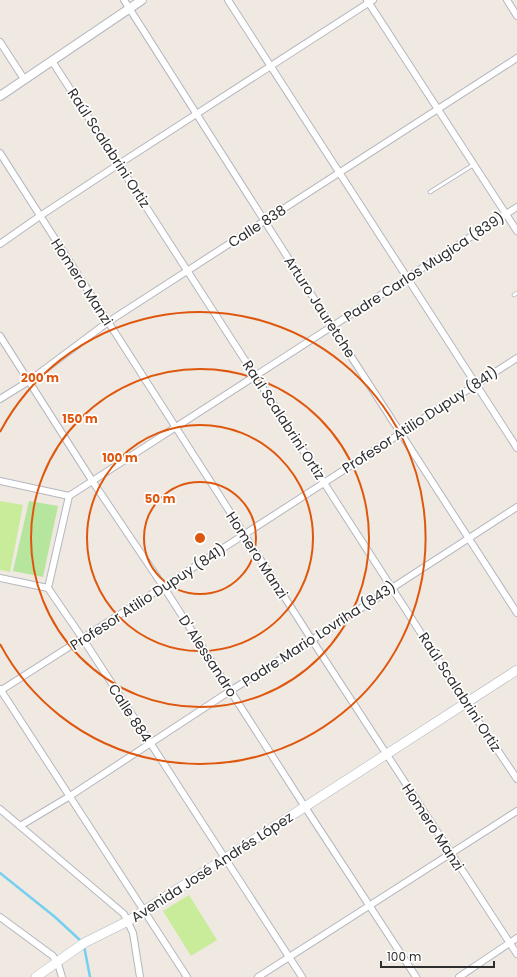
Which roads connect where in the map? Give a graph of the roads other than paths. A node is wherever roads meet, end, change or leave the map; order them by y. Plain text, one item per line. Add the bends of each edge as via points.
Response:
1 (124, 0) edge
2 (142, 0) edge
3 (228, 0) edge
4 (507, 0) edge
5 (370, 1) edge
6 (129, 8) junction
7 (517, 16) edge
8 (0, 42) edge
9 (517, 58) edge
10 (52, 61) junction
11 (271, 67) junction
12 (24, 79) junction
13 (0, 96) edge
14 (438, 109) junction
15 (196, 115) junction
16 (0, 153) edge
17 (119, 164) junction
18 (473, 165) junction
19 (340, 173) junction
20 (430, 192) dead end
21 (517, 207) edge
22 (506, 214) junction
23 (40, 216) junction
24 (264, 221) junction
25 (517, 231) edge
26 (0, 244) edge
27 (188, 270) junction
28 (407, 277) junction
29 (108, 322) junction
30 (332, 327) junction
31 (0, 336) edge
32 (517, 358) edge
33 (256, 376) junction
34 (29, 381) junction
35 (476, 385) junction
36 (0, 399) edge
37 (177, 428) junction
38 (402, 433) junction
39 (517, 448) edge
40 (0, 481) edge
41 (93, 482) junction
42 (324, 482) junction
43 (69, 496) junction
44 (517, 507) edge
45 (244, 534) junction
46 (468, 538) junction
47 (0, 578) edge
48 (163, 586) junction
49 (48, 588) junction
50 (393, 588) junction
51 (517, 613) edge
52 (83, 639) junction
53 (312, 640) junction
54 (517, 670) edge
55 (0, 690) edge
56 (230, 692) junction
57 (466, 703) junction
58 (150, 744) junction
59 (387, 755) junction
60 (517, 779) edge
61 (70, 796) junction
62 (305, 807) junction
63 (0, 809) edge
64 (517, 811) edge
65 (20, 826) junction
66 (450, 854) junction
67 (224, 858) junction
68 (369, 905) junction
69 (144, 910) junction
70 (0, 917) edge
71 (128, 921) junction
72 (517, 938) edge
73 (510, 943) junction
74 (517, 954) edge
75 (289, 957) junction
76 (57, 961) junction
77 (36, 977) edge
78 (62, 977) edge
79 (140, 977) edge
80 (187, 977) edge
81 (258, 977) edge
82 (302, 977) edge
83 (416, 977) edge
84 (459, 977) edge

1 - 6 street, Arturo Jauretche
2 - 6 street
3 - 11 street
4 - 7 street
5 - 11 street
5 - 14 street
6 - 10 street
6 - 15 street, Arturo Jauretche
8 - 12 street
9 - 14 street, Calle 838
10 - 12 street
10 - 17 street, Raúl Scalabrini Ortiz
11 - 15 street
11 - 19 street
12 - 13 street
14 - 18 street
14 - 19 street, Calle 838
15 - 17 street
15 - 24 street, Arturo Jauretche
16 - 23 street, Homero Manzi
17 - 23 street
17 - 27 street, Raúl Scalabrini Ortiz
18 - 20 lane
18 - 22 street
19 - 24 street, Calle 838
19 - 28 street
21 - 22 street, Padre Carlos Mugica (839)
22 - 25 street
22 - 28 street, Padre Carlos Mugica (839)
23 - 26 street
23 - 29 street, Homero Manzi
24 - 27 street, Calle 838
24 - 30 street, Arturo Jauretche
27 - 29 street, Calle 838
27 - 33 street, Raúl Scalabrini Ortiz
28 - 30 street, Padre Carlos Mugica (839)
28 - 35 street
29 - 34 street, Calle 838
29 - 37 street, Homero Manzi
30 - 33 street, Padre Carlos Mugica (839)
30 - 38 street, Arturo Jauretche
31 - 34 street, D' Alessandro
32 - 35 street, Profesor Atilio Dupuy (841)
33 - 37 street, Padre Carlos Mugica (839)
33 - 42 street, Raúl Scalabrini Ortiz
34 - 36 street, Calle 838
34 - 41 street, D' Alessandro
35 - 38 street, Profesor Atilio Dupuy (841)
35 - 39 street
37 - 41 street, Padre Carlos Mugica (839)
37 - 45 street, Homero Manzi
38 - 42 street, Profesor Atilio Dupuy (841)
38 - 46 street, Arturo Jauretche
40 - 43 street
41 - 43 street, Padre Carlos Mugica (839)
41 - 48 street, D' Alessandro
42 - 45 street, Profesor Atilio Dupuy (841)
42 - 50 street, Raúl Scalabrini Ortiz
43 - 49 street
44 - 46 street, Padre Mario Lovriha (843)
45 - 48 street, Profesor Atilio Dupuy (841)
45 - 53 street, Homero Manzi
46 - 50 street, Padre Mario Lovriha (843)
46 - 51 street, Arturo Jauretche
47 - 49 street
48 - 52 street, Profesor Atilio Dupuy (841)
48 - 56 street, D' Alessandro
49 - 52 street, Calle 884
50 - 53 street, Padre Mario Lovriha (843)
50 - 57 street, Raúl Scalabrini Ortiz
52 - 55 street, Profesor Atilio Dupuy (841)
52 - 58 street, Calle 884
53 - 56 street, Padre Mario Lovriha (843)
53 - 59 street, Homero Manzi
54 - 57 main road, Avenida José Andrés López
55 - 61 street
56 - 58 street, Padre Mario Lovriha (843)
56 - 62 street, D' Alessandro
57 - 59 main road, Avenida José Andrés López
57 - 60 street, Raúl Scalabrini Ortiz
58 - 61 street, Padre Mario Lovriha (843)
58 - 67 street, Calle 884
59 - 62 main road, Avenida José Andrés López
59 - 66 street, Homero Manzi
61 - 65 street, Padre Mario Lovriha (843)
61 - 69 street
62 - 67 main road, Avenida José Andrés López
62 - 68 street, D' Alessandro
63 - 65 street
64 - 66 street
65 - 71 street via 117,908
66 - 68 street
66 - 73 street, Homero Manzi
67 - 69 main road, Avenida José Andrés López
67 - 75 street, Calle 884
68 - 75 street
68 - 83 street, D' Alessandro
69 - 71 main road, Avenida José Andrés López
69 - 80 street
70 - 76 street via 40,945
71 - 76 main road, Avenida José Andrés López
71 - 79 street via 133,933
72 - 73 street
73 - 74 street, Homero Manzi
73 - 84 street
75 - 81 street
75 - 82 street, Calle 884
76 - 77 main road, Avenida José Andrés López
76 - 78 street

